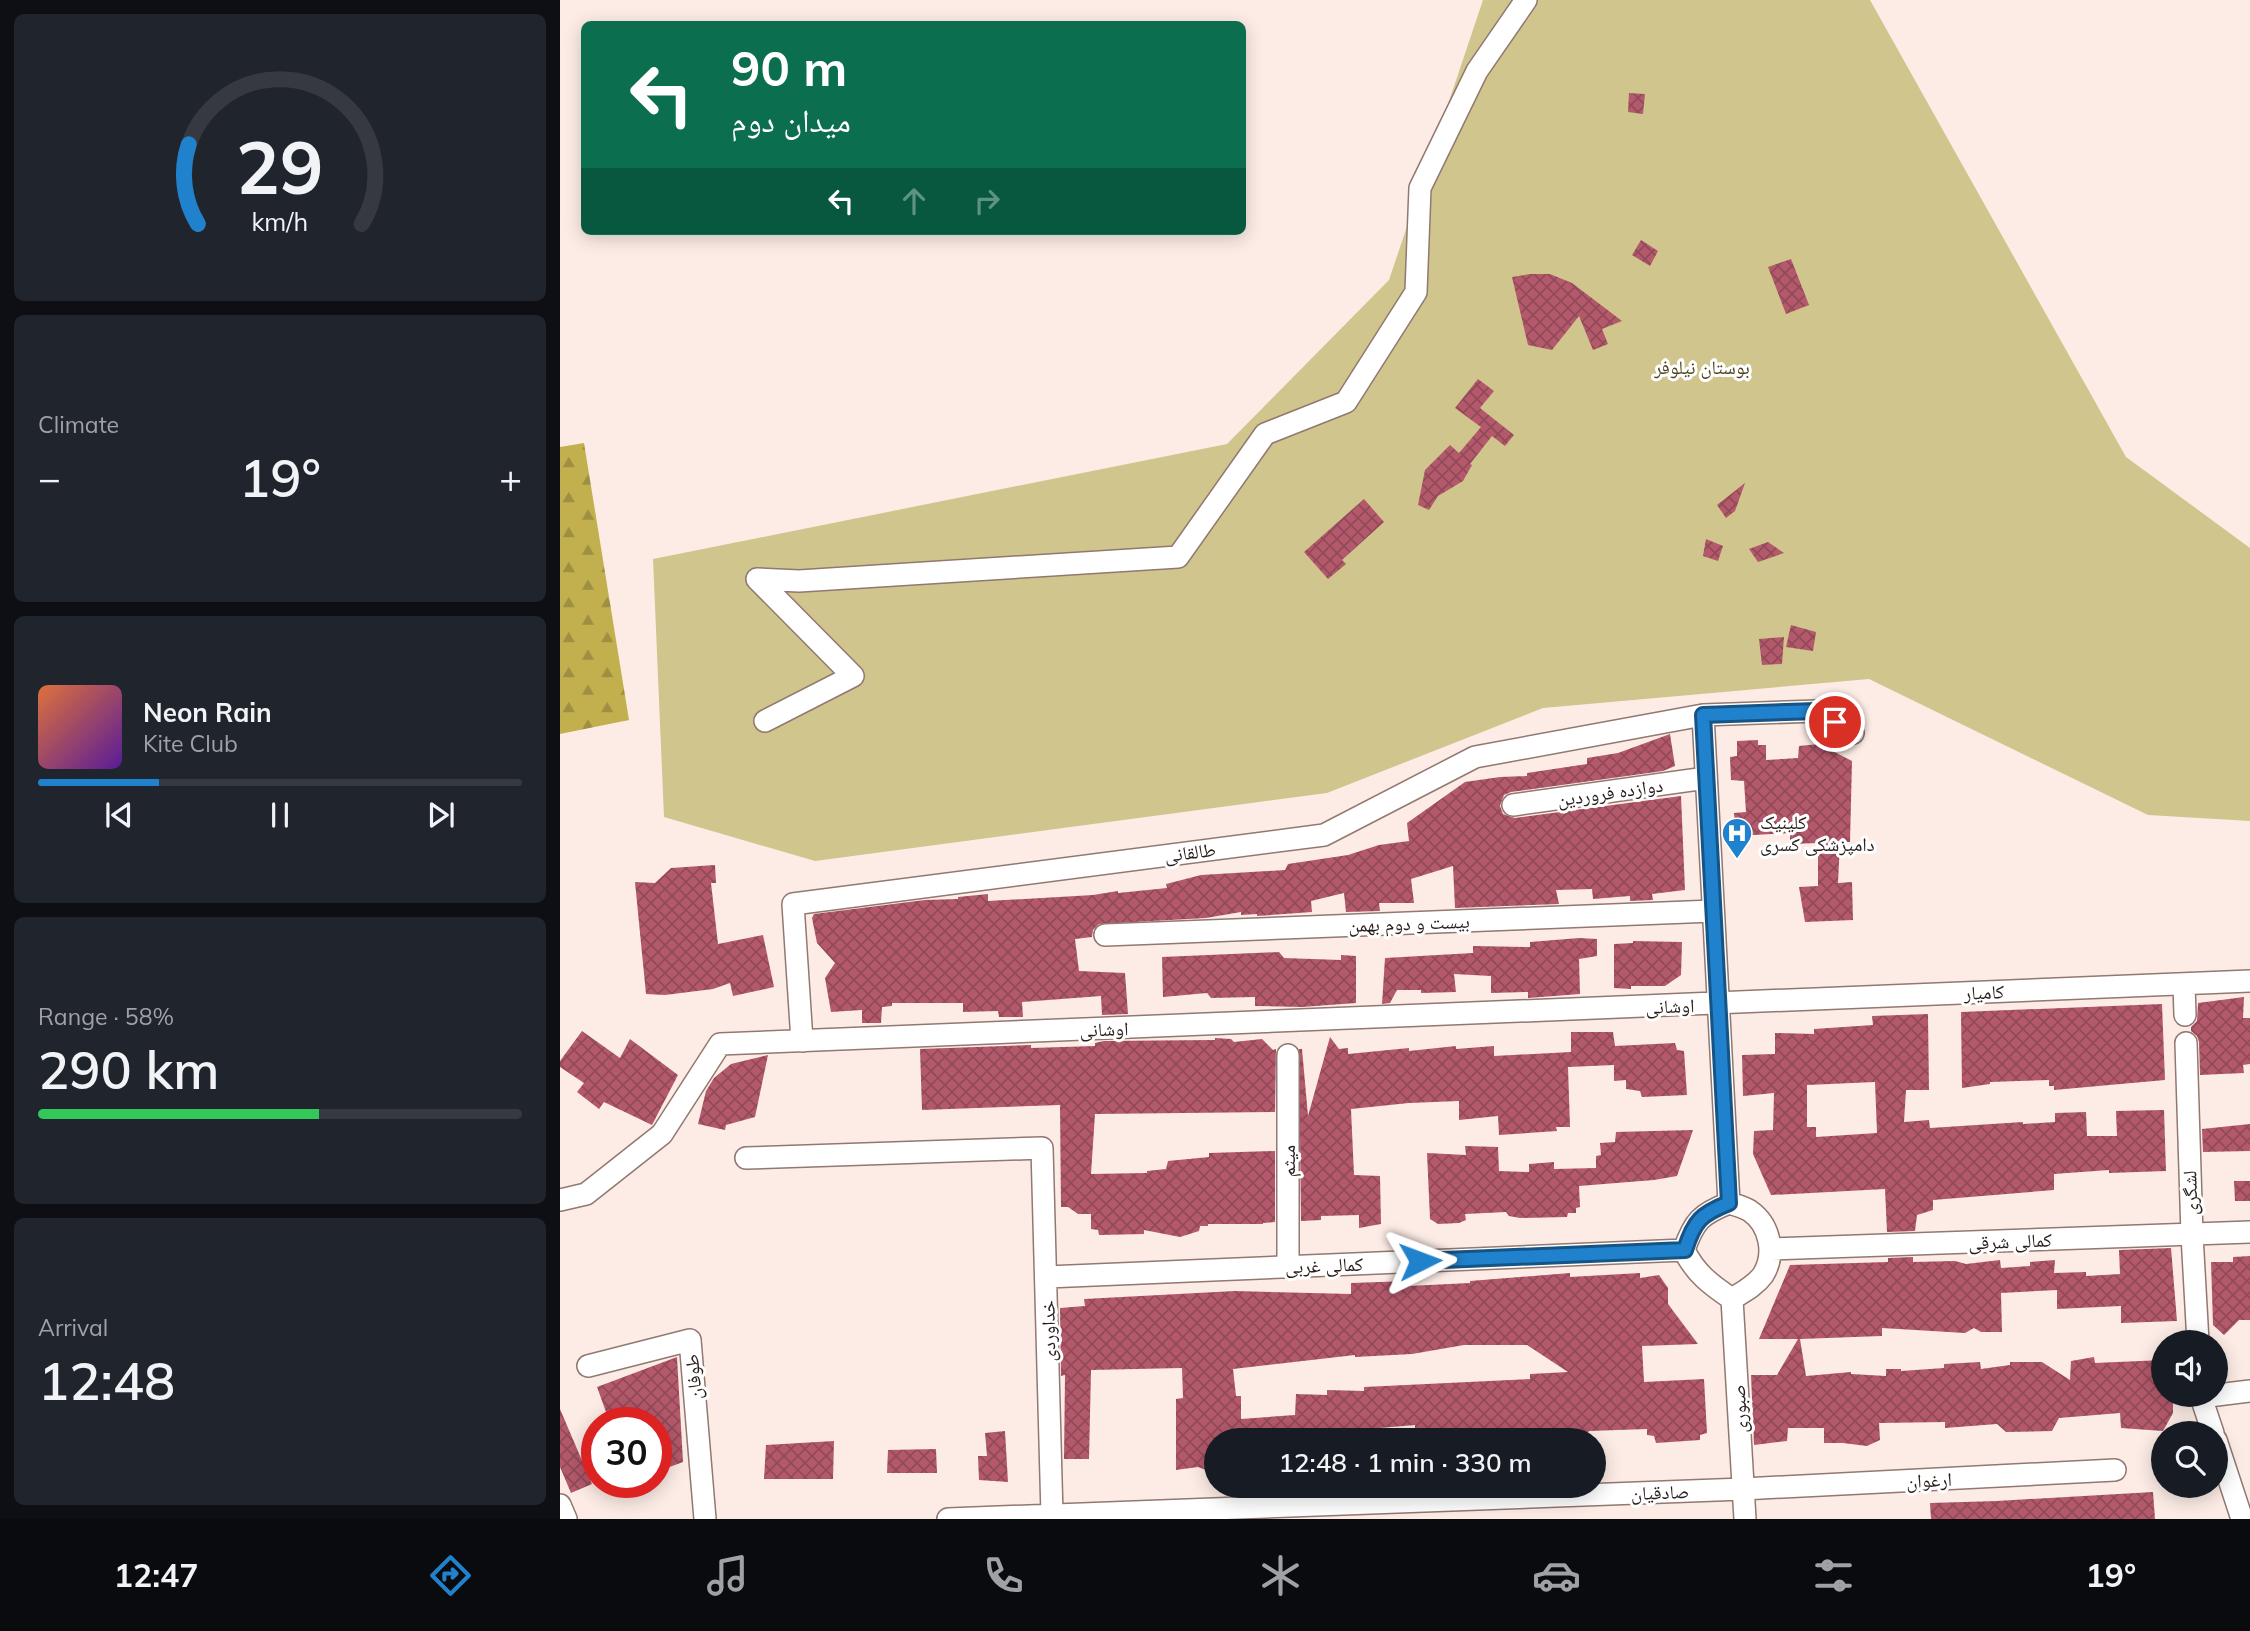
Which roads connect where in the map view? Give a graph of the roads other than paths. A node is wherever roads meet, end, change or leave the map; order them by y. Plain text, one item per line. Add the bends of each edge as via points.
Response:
1 (1526, 0) edge
2 (1703, 715) junction
3 (765, 721) dead end
4 (1853, 733) dead end
5 (1706, 778) junction
6 (1513, 805) dead end
7 (1713, 911) junction
8 (1105, 935) dead end
9 (2250, 981) edge
10 (2184, 984) junction
11 (1718, 1004) junction
12 (2185, 1016) dead end
13 (802, 1041) junction
14 (2186, 1043) dead end
15 (1288, 1055) dead end
16 (746, 1158) dead end
17 (560, 1200) edge
18 (1729, 1203) junction
19 (2250, 1232) edge
20 (2192, 1235) junction
21 (1771, 1249) junction
22 (1685, 1250) junction
23 (1288, 1267) junction
24 (1047, 1277) junction
25 (1732, 1299) junction
26 (2197, 1330) edge
27 (588, 1366) dead end
28 (2250, 1391) edge
29 (2209, 1421) edge
30 (2115, 1470) dead end
31 (2228, 1476) edge
32 (1744, 1489) junction
33 (560, 1505) edge
34 (1052, 1514) junction
35 (1006, 1518) edge
36 (566, 1519) edge
37 (705, 1519) edge
38 (948, 1519) edge
39 (1745, 1519) edge
40 (2242, 1519) edge

1 - 3 street via 1477,71 1420,188 1416,292 1346,402 1265,434 1178,557 799,581 757,579 853,676
2 - 4 street via 1817,711
2 - 5 street
2 - 13 street, طالقانی via 1475,757 1324,835 793,904
5 - 6 street, دوازده فروردین
5 - 7 street
7 - 8 street, بیست و دوم بهمن
7 - 11 street
9 - 10 street, کامیار
10 - 11 street, کامیار
10 - 12 street
11 - 13 street, اوشانی
11 - 18 street
13 - 17 street, اوشانی via 720,1044 662,1134 586,1194
14 - 20 street, لشگری
15 - 23 street, میثم
16 - 24 street, خداوردی via 1042,1148
18 - 21 street via 1748,1209 1760,1220
18 - 22 street via 1702,1216 1691,1229
19 - 20 street, کمالی شرقی
20 - 21 street, کمالی شرقی
20 - 26 street, لشگری
21 - 25 street via 1763,1275
22 - 23 street, کمالی غربی
22 - 25 street via 1703,1278
23 - 24 street, کمالی غربی
24 - 34 street, خداوردی
25 - 32 street, صبوری
27 - 37 street, طوفان via 690,1339
28 - 29 street via 2201,1397
30 - 32 street, ارغوان
31 - 40 street
32 - 34 street, صادقیان
32 - 39 street, صبوری
33 - 36 street
34 - 35 street, صادقیان
35 - 38 street, صادقیان

